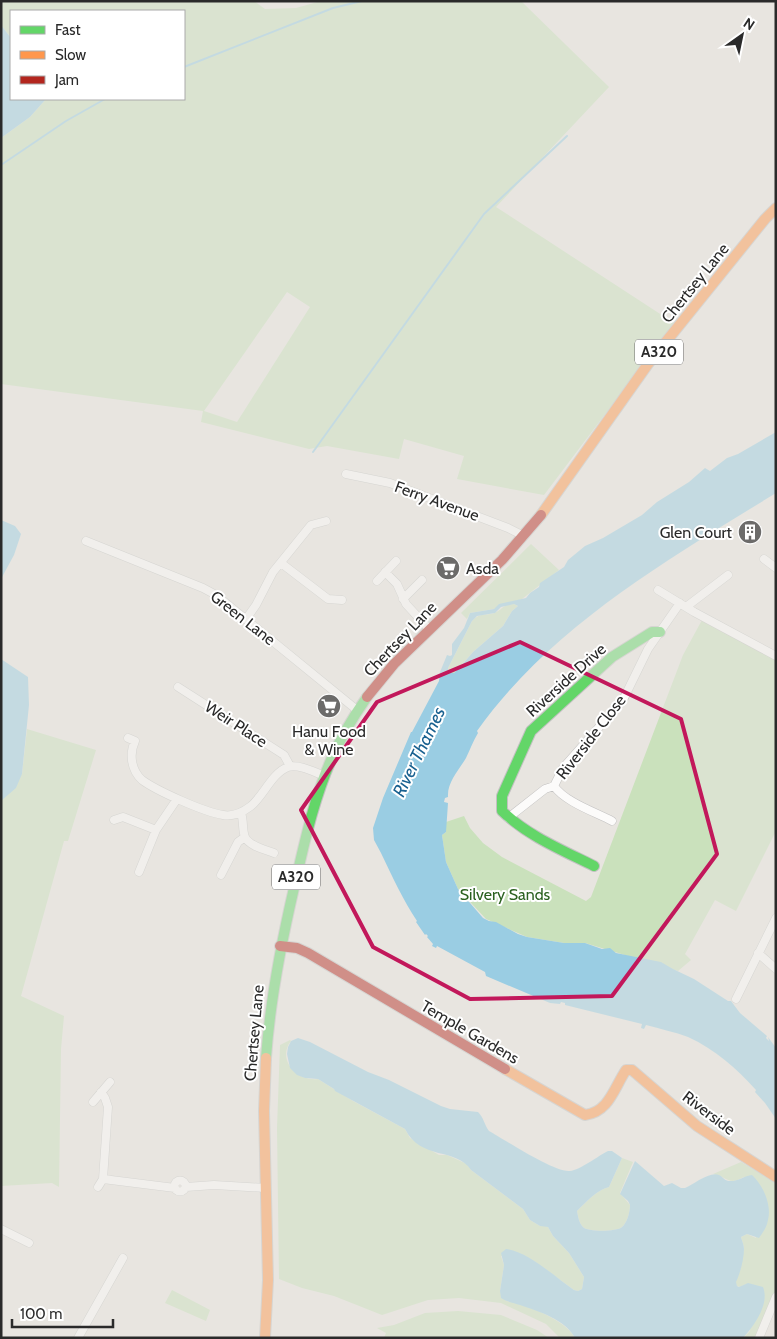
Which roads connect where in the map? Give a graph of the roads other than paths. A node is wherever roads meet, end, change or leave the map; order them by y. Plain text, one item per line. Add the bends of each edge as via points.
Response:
1 (776, 208) edge
2 (346, 474) dead end
3 (326, 521) dead end
4 (524, 536) junction
5 (86, 541) dead end
6 (764, 559) dead end
7 (396, 561) dead end
8 (281, 563) junction
9 (776, 568) edge
10 (385, 572) junction
11 (728, 575) dead end
12 (377, 580) dead end
13 (422, 580) dead end
14 (658, 590) dead end
15 (403, 599) junction
16 (342, 600) dead end
17 (683, 605) junction
18 (246, 619) junction
19 (429, 629) junction
20 (660, 632) junction
21 (776, 656) edge
22 (178, 687) dead end
23 (357, 710) junction
24 (128, 738) dead end
25 (290, 766) junction
26 (325, 776) junction
27 (554, 786) junction
28 (177, 799) junction
29 (241, 813) junction
30 (508, 818) junction
31 (114, 820) dead end
32 (612, 821) dead end
33 (156, 830) junction
34 (244, 837) junction
35 (274, 853) dead end
36 (594, 866) dead end
37 (139, 867) dead end
38 (221, 875) dead end
39 (776, 918) edge
40 (280, 946) junction
41 (758, 953) junction
42 (776, 969) edge
43 (736, 999) dead end
44 (629, 1069) joint
45 (110, 1082) dead end
46 (101, 1092) junction
47 (93, 1102) dead end
48 (776, 1176) edge
49 (103, 1179) junction
50 (98, 1187) dead end
51 (266, 1188) junction
52 (1, 1229) edge
53 (29, 1243) dead end
54 (124, 1258) dead end
55 (776, 1297) edge
56 (78, 1338) edge
57 (265, 1338) edge
58 (759, 1338) edge

1 - 4 main road, Chertsey Lane / A320 via 635,382 551,503
2 - 4 street, Ferry Avenue via 390,483
3 - 8 street via 311,525
4 - 19 main road, Chertsey Lane / A320
5 - 18 street, Green Lane via 203,588
6 - 9 street
7 - 10 street
8 - 16 street via 328,599
8 - 18 street
10 - 12 street
10 - 15 street via 397,584
11 - 17 street, Riverside Close
13 - 15 street
14 - 17 street
15 - 19 street
17 - 20 street, Riverside Close
17 - 21 street
18 - 23 street, Green Lane
19 - 23 main road, Chertsey Lane / A320 via 388,669
20 - 27 street, Riverside Close via 623,700 563,768
20 - 30 main road, Riverside Drive via 652,632 612,657 531,730 502,796 502,811
22 - 25 street, Weir Place via 284,755
23 - 26 main road, Chertsey Lane / A320 via 334,751
24 - 28 street via 135,741 132,755 138,776
25 - 26 street
25 - 29 street via 281,771 262,795
26 - 40 main road, Chertsey Lane / A320 via 302,850
27 - 30 street
27 - 32 street, Riverside Close via 566,797
28 - 29 street via 223,816
28 - 33 street
29 - 34 street
30 - 36 main road
31 - 33 street via 123,817
33 - 37 street
34 - 35 street
34 - 38 street via 238,842
39 - 41 street
40 - 44 main road, Temple Gardens via 308,953 585,1115 603,1108
40 - 51 main road, Chertsey Lane / A320 via 269,1015 264,1083
41 - 42 street
41 - 43 street
44 - 48 main road, Riverside via 697,1126
45 - 46 street
46 - 47 street
46 - 49 street via 108,1107
49 - 50 street
49 - 51 street via 175,1188 180,1192 186,1187 214,1185
51 - 57 main road, Chertsey Lane / A320 via 268,1282
52 - 53 street
54 - 56 street
55 - 58 street

